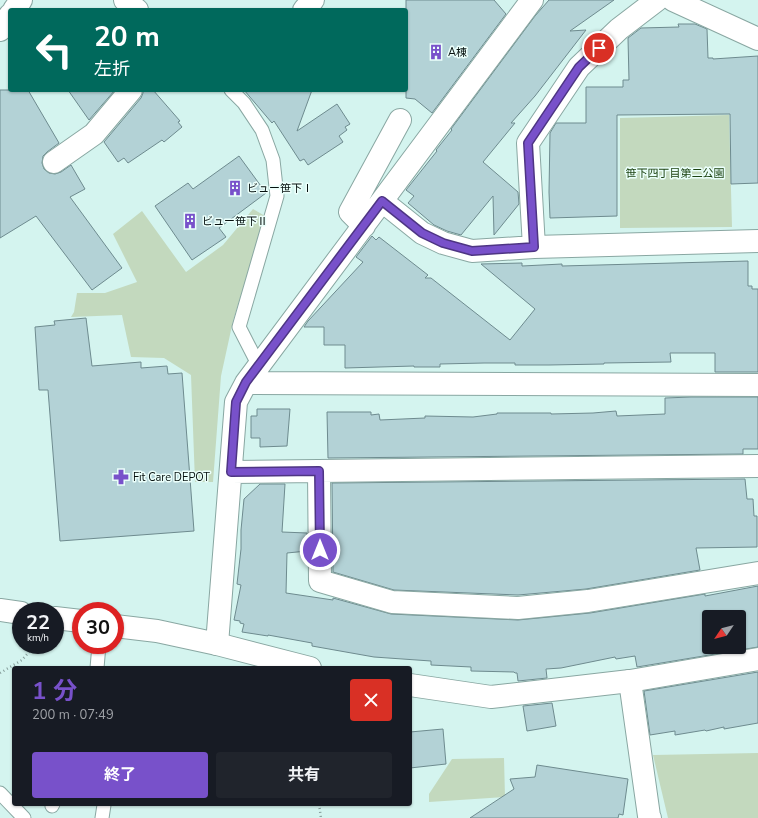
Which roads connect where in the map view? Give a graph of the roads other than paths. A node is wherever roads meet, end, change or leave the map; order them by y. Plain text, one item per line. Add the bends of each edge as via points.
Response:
1 (125, 0) edge
2 (313, 0) edge
3 (532, 0) edge
4 (657, 0) edge
5 (673, 0) edge
6 (135, 8) edge
7 (306, 8) edge
8 (8, 19) edge
9 (0, 30) edge
10 (758, 39) edge
11 (129, 92) edge
12 (233, 92) edge
13 (400, 120) dead end
14 (54, 162) dead end
15 (382, 201) junction
16 (364, 226) junction
17 (758, 241) edge
18 (534, 247) junction
19 (253, 374) junction
20 (758, 385) edge
21 (758, 466) edge
22 (319, 471) junction
23 (231, 472) junction
24 (758, 573) edge
25 (0, 610) edge
26 (12, 612) edge
27 (124, 627) edge
28 (217, 644) junction
29 (98, 654) edge
30 (758, 659) edge
31 (97, 666) edge
32 (300, 666) edge
33 (630, 681) junction
34 (412, 685) edge
35 (0, 793) edge
36 (12, 806) edge
37 (12, 806) edge
38 (24, 818) edge
39 (650, 818) edge

1 - 6 street
2 - 7 street
3 - 15 street
4 - 18 street via 619,29 579,67 528,143
5 - 10 street
8 - 9 street
11 - 14 street via 94,134
12 - 19 lane via 244,103 262,130 273,160 277,196 239,327
13 - 16 street via 350,212
15 - 16 street
15 - 18 street via 422,233 443,243 472,251
16 - 19 street
17 - 18 street
19 - 20 street
19 - 23 street via 236,402
21 - 22 street
22 - 23 street
22 - 24 street via 320,581 392,602 518,608 588,601
23 - 28 street
25 - 26 street
27 - 28 street
28 - 32 street
29 - 31 lane
30 - 33 street
33 - 34 street via 491,697
33 - 39 street
35 - 37 lane
36 - 38 lane

